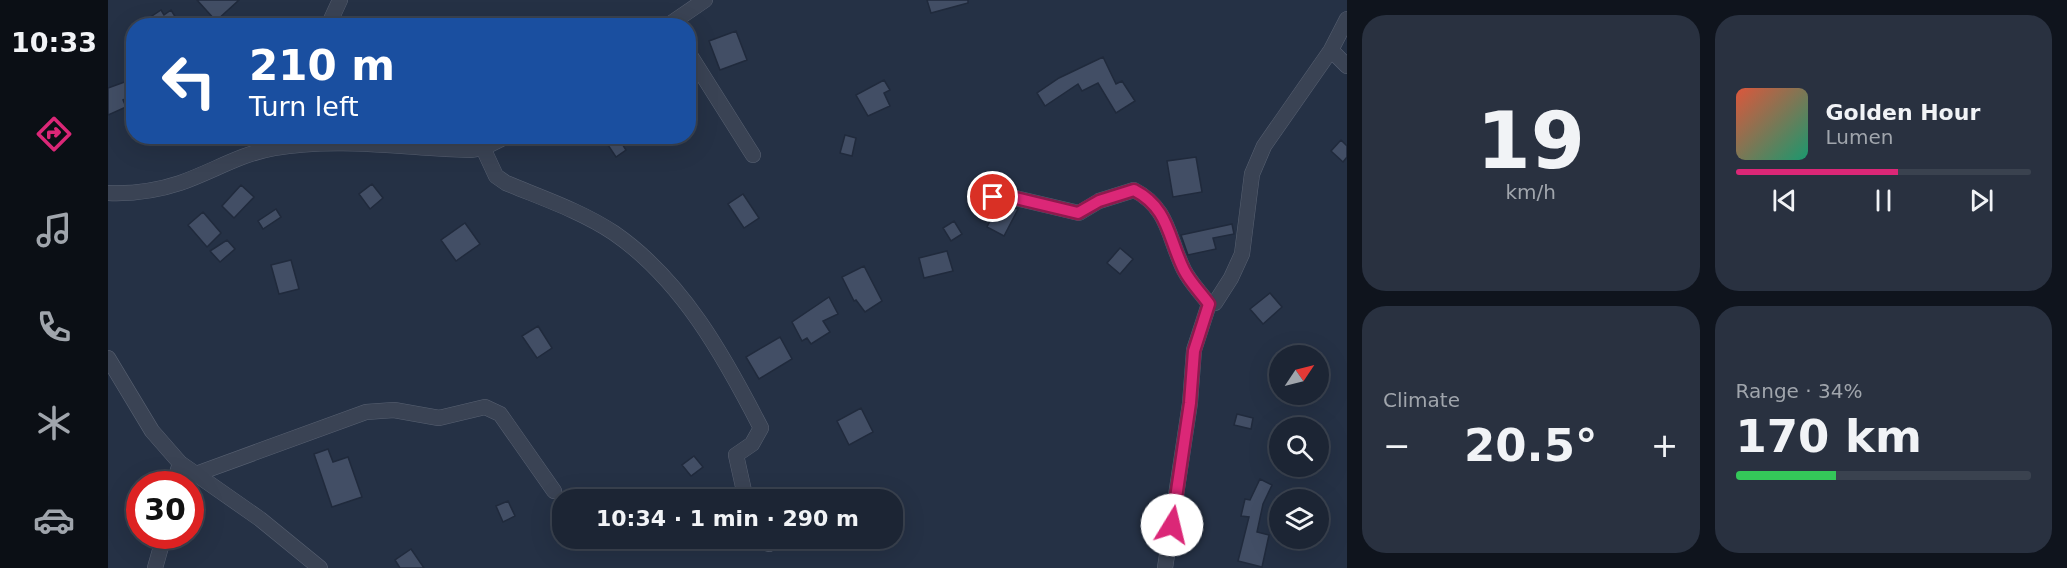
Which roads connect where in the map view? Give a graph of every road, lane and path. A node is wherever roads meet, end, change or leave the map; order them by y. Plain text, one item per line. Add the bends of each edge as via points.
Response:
1 (340, 0) edge
2 (705, 0) edge
3 (332, 18) edge
4 (680, 18) edge
5 (1347, 19) edge
6 (1331, 50) junction
7 (696, 65) edge
8 (1347, 66) edge
9 (271, 144) edge
10 (365, 144) edge
11 (491, 144) edge
12 (483, 148) junction
13 (753, 156) dead end
14 (108, 194) edge
15 (980, 198) dead end
16 (1209, 304) junction
17 (108, 358) edge
18 (180, 463) junction
19 (178, 471) edge
20 (192, 471) edge
21 (204, 471) edge
22 (204, 480) edge
23 (553, 489) edge
24 (744, 489) edge
25 (160, 549) edge
26 (155, 568) edge
27 (320, 568) edge
28 (1165, 568) edge

1 - 3 street
2 - 4 street
5 - 6 street
6 - 8 street
6 - 16 street via 1264,146 1252,174 1242,254 1232,278 1215,303
7 - 13 street
9 - 14 street via 180,183 147,192
10 - 12 street
11 - 12 street
12 - 24 street via 496,176 506,183 579,214 613,232 639,253 707,330 761,428 752,444 736,455
15 - 16 street via 1007,196 1078,213 1099,201 1134,190 1147,197 1163,216 1184,271
16 - 28 street via 1194,351
17 - 18 street via 152,431
18 - 19 street
18 - 20 street
21 - 23 street via 366,412 394,410 439,418 485,407 500,414
22 - 27 street
25 - 26 street

